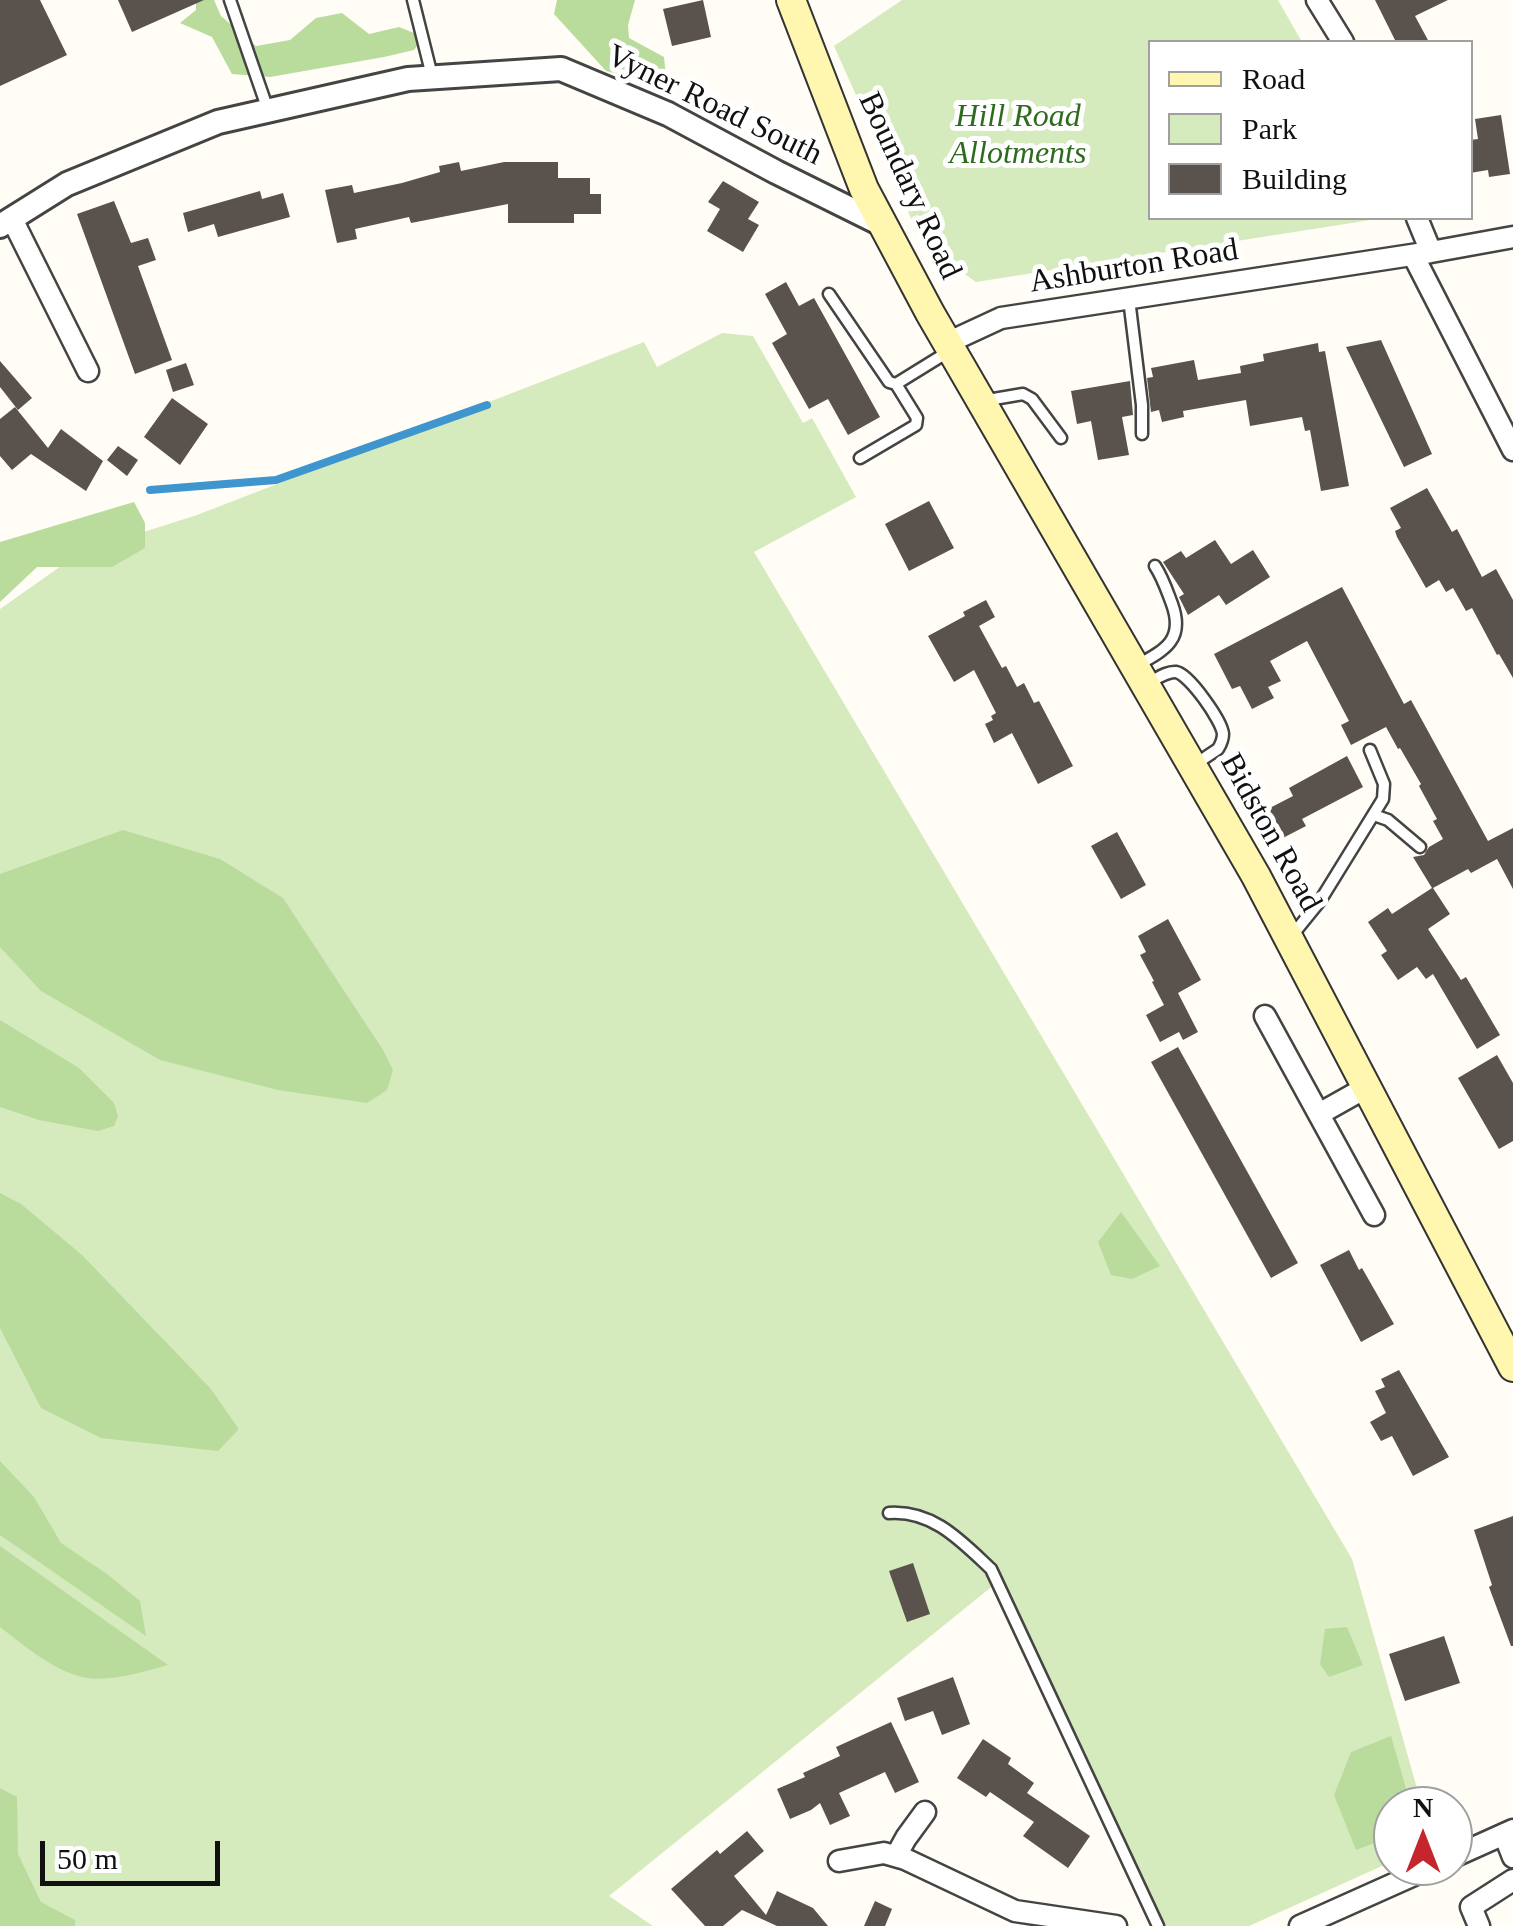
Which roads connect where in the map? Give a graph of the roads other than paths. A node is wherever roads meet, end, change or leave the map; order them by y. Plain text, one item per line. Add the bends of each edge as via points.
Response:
1 (230, 0) edge
2 (413, 0) edge
3 (790, 0) edge
4 (1317, 0) edge
5 (1342, 40) edge
6 (432, 77) junction
7 (268, 110) junction
8 (1417, 220) edge
9 (883, 225) junction
10 (11, 228) edge
11 (1513, 237) edge
12 (1422, 253) junction
13 (829, 294) dead end
14 (1128, 298) junction
15 (949, 346) junction
16 (88, 371) dead end
17 (896, 384) junction
18 (981, 401) junction
19 (1142, 434) dead end
20 (1061, 438) dead end
21 (1513, 450) edge
22 (860, 458) dead end
23 (1155, 566) dead end
24 (1140, 676) junction
25 (1370, 750) dead end
26 (1193, 766) junction
27 (1374, 815) junction
28 (1420, 847) dead end
29 (1289, 939) junction
30 (1265, 1016) dead end
31 (1367, 1087) junction
32 (1318, 1114) junction
33 (1374, 1214) dead end
34 (1513, 1366) edge
35 (889, 1513) dead end
36 (925, 1812) dead end
37 (1508, 1832) edge
38 (1473, 1848) edge
39 (896, 1856) junction
40 (1513, 1858) edge
41 (840, 1861) dead end
42 (1513, 1880) edge
43 (1389, 1886) edge
44 (1116, 1926) edge
45 (1158, 1926) edge
46 (1300, 1926) edge
47 (1479, 1926) edge

1 - 7 lane
2 - 6 lane
3 - 9 main road, Boundary Road
4 - 5 street
6 - 7 street, Vyner Road South
6 - 9 street, Vyner Road South via 561,69 668,114
7 - 10 street, Vyner Road South via 218,122 67,184
8 - 12 street
9 - 15 main road, Boundary Road
10 - 16 street
11 - 12 street, Ashburton Road
12 - 14 street, Ashburton Road
12 - 21 street
13 - 17 lane via 888,382
14 - 15 street, Ashburton Road via 1001,318
14 - 19 lane
15 - 17 lane
15 - 18 main road, Bidston Road
17 - 22 lane via 916,425
18 - 20 lane via 1023,394
18 - 24 main road, Bidston Road
23 - 24 lane via 1177,628
24 - 26 main road, Bidston Road
24 - 26 lane via 1182,674 1220,724 1218,750
25 - 27 lane via 1384,784
26 - 29 main road, Bidston Road
27 - 28 lane
27 - 29 lane
29 - 31 main road, Bidston Road
30 - 32 street
31 - 32 street
31 - 34 main road, Bidston Road
32 - 33 street
35 - 45 lane via 908,1512 947,1528 991,1570
36 - 39 street
37 - 38 street
37 - 40 street
39 - 41 street
39 - 44 street via 1015,1911
42 - 47 street via 1471,1906
43 - 46 street

